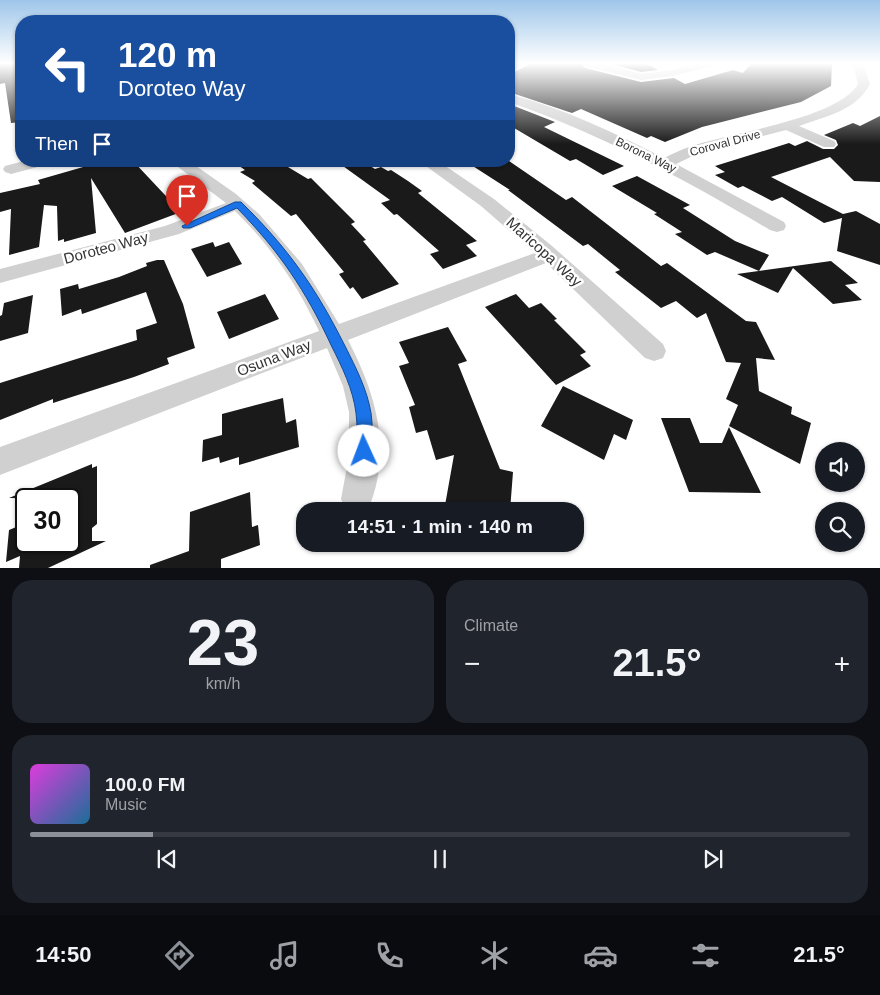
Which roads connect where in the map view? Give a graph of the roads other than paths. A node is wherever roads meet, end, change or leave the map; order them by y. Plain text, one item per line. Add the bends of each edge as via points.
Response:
1 (861, 91) edge
2 (515, 100) edge
3 (787, 126) junction
4 (829, 144) dead end
5 (664, 163) junction
6 (19, 167) edge
7 (186, 167) edge
8 (436, 167) edge
9 (11, 169) dead end
10 (238, 204) junction
11 (777, 226) dead end
12 (548, 255) junction
13 (0, 276) edge
14 (334, 336) junction
15 (654, 352) dead end
16 (0, 461) edge
17 (357, 499) dead end

1 - 3 street, Coroval Drive via 844,105
2 - 5 street, Borona Way via 585,127
3 - 4 street
3 - 5 street, Coroval Drive via 694,150
5 - 11 street, Borona Way
6 - 9 street
7 - 10 street
8 - 12 street, Maricopa Way via 472,191
10 - 13 street, Doroteo Way via 172,230
10 - 14 street via 290,261
12 - 14 street, Osuna Way
12 - 15 street, Maricopa Way
14 - 16 street, Osuna Way
14 - 17 street via 356,382 363,414 364,451

